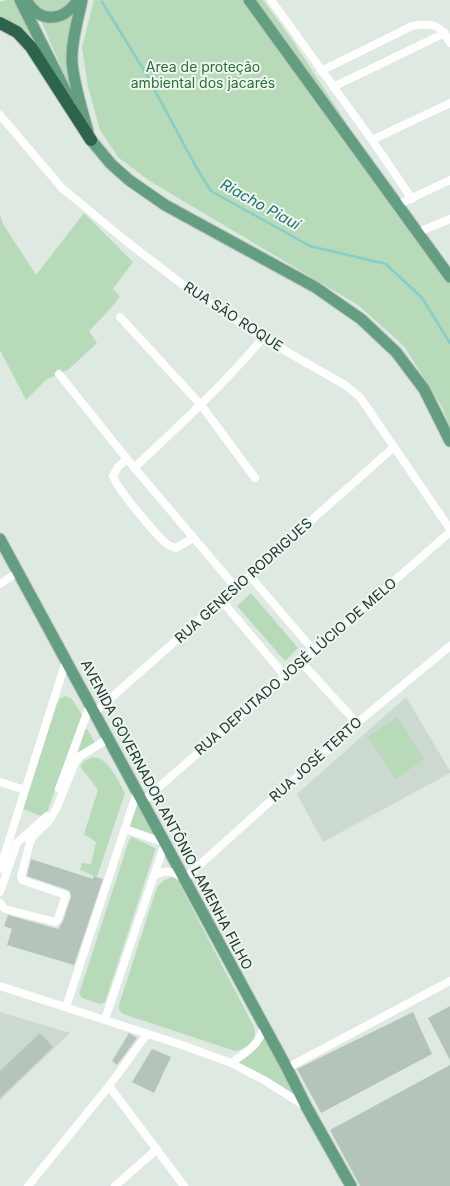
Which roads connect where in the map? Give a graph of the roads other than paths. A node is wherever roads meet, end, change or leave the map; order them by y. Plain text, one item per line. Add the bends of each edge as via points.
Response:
1 (20, 0) edge
2 (26, 0) edge
3 (78, 0) edge
4 (82, 0) edge
5 (249, 0) edge
6 (271, 0) edge
7 (0, 23) edge
8 (445, 33) junction
9 (450, 43) edge
10 (322, 71) junction
11 (333, 87) junction
12 (450, 103) edge
13 (0, 115) edge
14 (91, 140) junction
15 (372, 140) junction
16 (450, 180) edge
17 (412, 199) junction
18 (397, 205) junction
19 (450, 219) edge
20 (418, 232) junction
21 (450, 277) edge
22 (120, 317) dead end
23 (262, 338) junction
24 (59, 374) dead end
25 (201, 405) junction
26 (450, 441) edge
27 (394, 447) junction
28 (127, 459) junction
29 (134, 468) junction
30 (255, 478) dead end
31 (450, 531) edge
32 (0, 538) edge
33 (192, 538) junction
34 (18, 572) junction
35 (250, 576) junction
36 (0, 584) edge
37 (236, 588) junction
38 (222, 601) junction
39 (450, 646) edge
40 (314, 651) junction
41 (66, 662) junction
42 (301, 662) junction
43 (285, 676) junction
44 (92, 709) junction
45 (357, 723) junction
46 (108, 739) junction
47 (0, 782) edge
48 (25, 790) junction
49 (137, 792) junction
50 (142, 802) junction
51 (124, 829) junction
52 (165, 843) junction
53 (0, 869) edge
54 (154, 876) junction
55 (184, 878) junction
56 (0, 892) edge
57 (0, 903) edge
58 (450, 981) edge
59 (0, 986) edge
60 (66, 1007) junction
61 (105, 1019) junction
62 (264, 1028) junction
63 (147, 1034) junction
64 (231, 1063) junction
65 (287, 1068) junction
66 (109, 1086) junction
67 (306, 1106) junction
68 (157, 1149) junction
69 (28, 1186) edge
70 (115, 1186) edge
71 (184, 1186) edge
72 (351, 1186) edge

1 - 14 main road
2 - 3 main road via 41,16 50,17 60,16
4 - 14 main road via 72,61 76,89
5 - 18 main road
6 - 10 street
7 - 14 highway via 17,32 31,47
8 - 9 street
8 - 10 street via 439,28 425,24 412,26
8 - 11 street
10 - 11 street
11 - 15 street
12 - 15 street
13 - 23 street, RUA SÃO ROQUE via 62,188 187,288
14 - 26 main road via 111,164 129,180 165,205 315,287 361,319 396,352 424,388
15 - 17 street
16 - 17 street
17 - 18 street
18 - 20 main road
19 - 20 street
20 - 21 main road
22 - 25 street
23 - 25 street
23 - 27 street, RUA SÃO ROQUE via 346,385 360,397
24 - 28 street
25 - 29 street
25 - 30 street
27 - 31 street, RUA SÃO ROQUE
27 - 35 street, RUA GENESIO RODRIGUES
28 - 29 street
28 - 33 street via 113,476 114,482 123,494 170,546 176,548
29 - 33 street
31 - 40 street, RUA DEPUTADO JOSÉ LÚCIO DE MELO
32 - 34 main road, AVENIDA GOVERNADOR ANTÔNIO LAMENHA FILHO
33 - 37 street
34 - 36 street
34 - 41 main road, AVENIDA GOVERNADOR ANTÔNIO LAMENHA FILHO
35 - 37 street, RUA GENESIO RODRIGUES
35 - 40 street
37 - 38 street, RUA GENESIO RODRIGUES
38 - 43 street
38 - 44 street, RUA GENESIO RODRIGUES
39 - 45 street, RUA JOSÉ TERTO
40 - 42 street, RUA DEPUTADO JOSÉ LÚCIO DE MELO
41 - 44 main road, AVENIDA GOVERNADOR ANTÔNIO LAMENHA FILHO
41 - 48 street
42 - 43 street, RUA DEPUTADO JOSÉ LÚCIO DE MELO
42 - 45 street
43 - 50 street, RUA DEPUTADO JOSÉ LÚCIO DE MELO
44 - 46 main road, AVENIDA GOVERNADOR ANTÔNIO LAMENHA FILHO
44 - 56 street via 50,814 16,843
45 - 55 street, RUA JOSÉ TERTO
46 - 49 main road, AVENIDA GOVERNADOR ANTÔNIO LAMENHA FILHO
46 - 57 street via 78,759 56,810 30,842 22,880 66,895 58,919 55,922 6,909
47 - 48 street
48 - 53 street
49 - 50 main road, AVENIDA GOVERNADOR ANTÔNIO LAMENHA FILHO
49 - 51 street
50 - 52 main road, AVENIDA GOVERNADOR ANTÔNIO LAMENHA FILHO
51 - 52 street
51 - 60 street
52 - 54 street
52 - 55 main road, AVENIDA GOVERNADOR ANTÔNIO LAMENHA FILHO
54 - 55 street via 171,871
54 - 61 street
55 - 62 main road, AVENIDA GOVERNADOR ANTÔNIO LAMENHA FILHO
58 - 65 street
59 - 60 street
60 - 61 street
61 - 63 street
62 - 64 street via 256,1044
62 - 65 main road, AVENIDA GOVERNADOR ANTÔNIO LAMENHA FILHO
63 - 64 street
63 - 66 street
64 - 67 street
65 - 67 main road, AVENIDA GOVERNADOR ANTÔNIO LAMENHA FILHO
66 - 68 street
66 - 69 street
67 - 72 main road, AVENIDA GOVERNADOR ANTÔNIO LAMENHA FILHO
68 - 70 street
68 - 71 street

